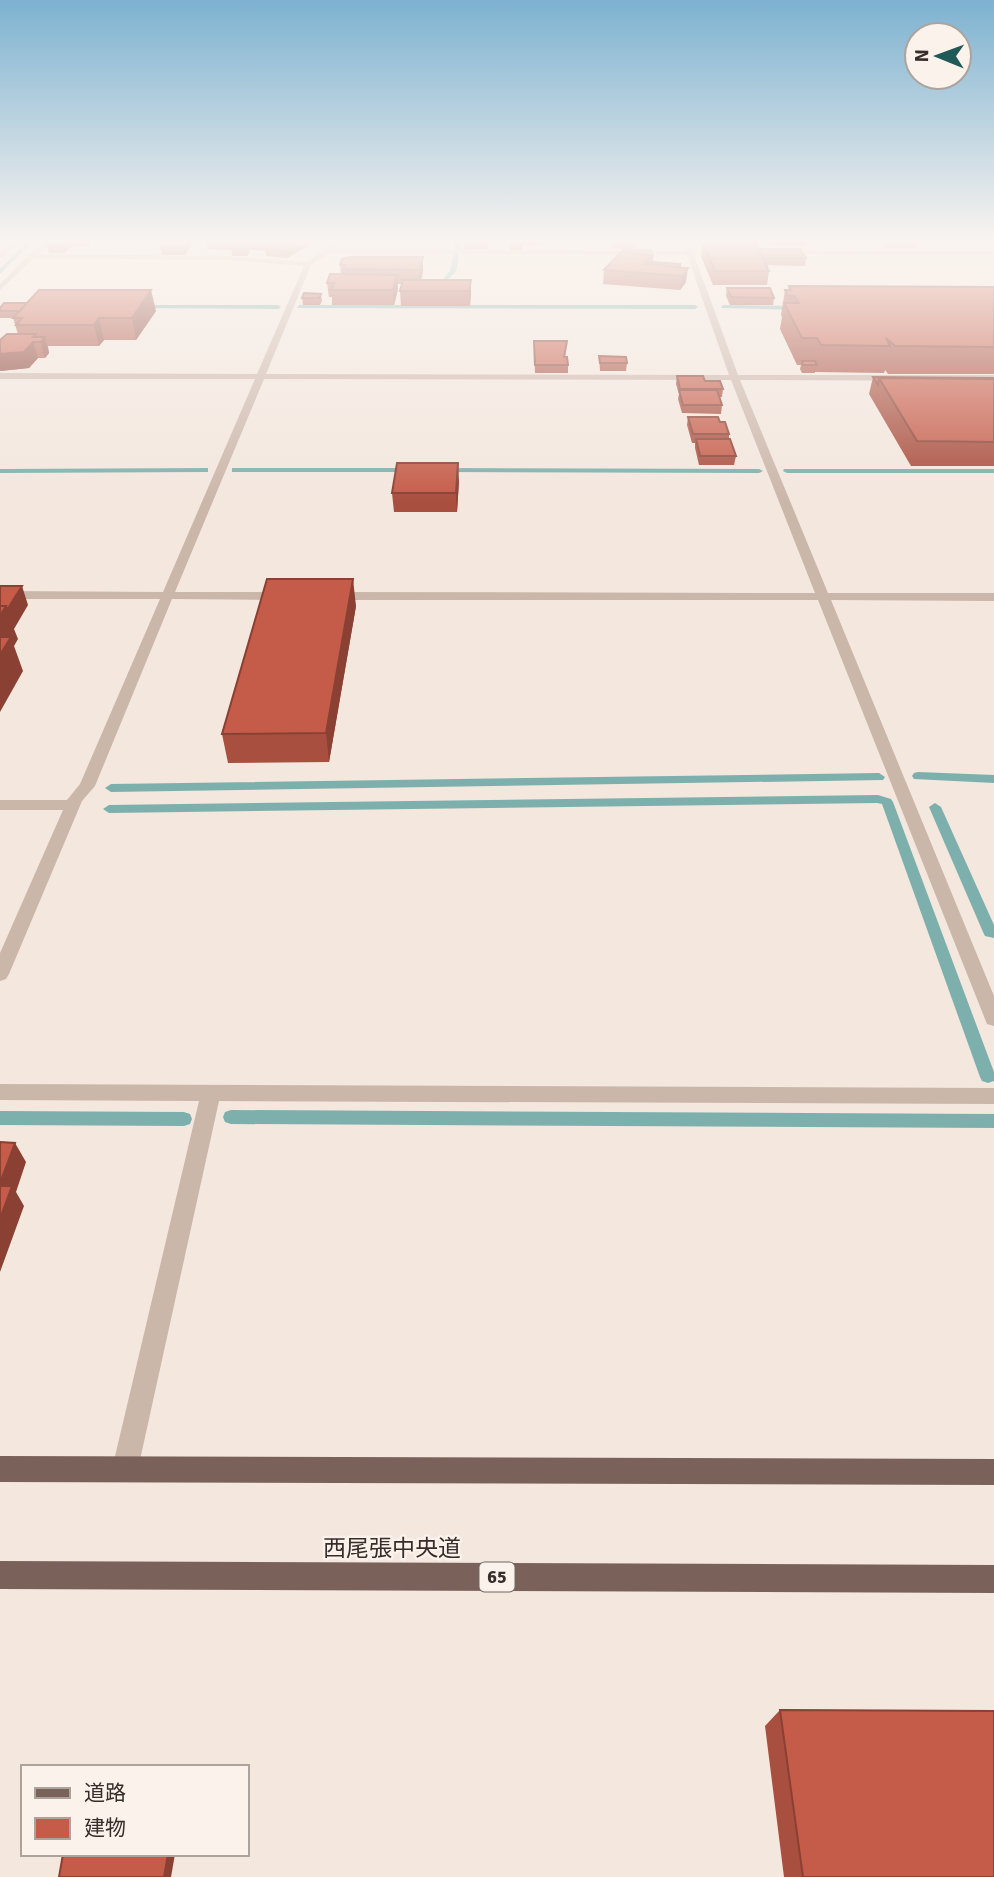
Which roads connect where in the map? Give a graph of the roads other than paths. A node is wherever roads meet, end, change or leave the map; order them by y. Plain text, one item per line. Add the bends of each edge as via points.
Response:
1 (282, 326) edge
2 (715, 326) edge
3 (0, 376) edge
4 (260, 376) junction
5 (734, 377) junction
6 (994, 378) edge
7 (0, 595) edge
8 (168, 596) junction
9 (293, 596) edge
10 (321, 596) edge
11 (823, 597) junction
12 (994, 597) edge
13 (0, 805) edge
14 (72, 805) junction
15 (0, 974) edge
16 (994, 1019) edge
17 (0, 1092) edge
18 (211, 1093) junction
19 (994, 1096) edge
20 (0, 1469) edge
21 (125, 1469) junction
22 (994, 1472) edge
23 (0, 1575) edge
24 (994, 1579) edge

1 - 4 street
2 - 5 street
3 - 4 street
4 - 5 street
4 - 8 street
5 - 6 street
5 - 11 street
7 - 8 street
8 - 9 street
8 - 14 street via 87,786
10 - 11 street
11 - 12 street
11 - 16 street
13 - 14 street
14 - 15 street
17 - 18 street
18 - 19 street
18 - 21 street
20 - 21 main road
21 - 22 main road
23 - 24 main road, 西尾張中央道 / 65

